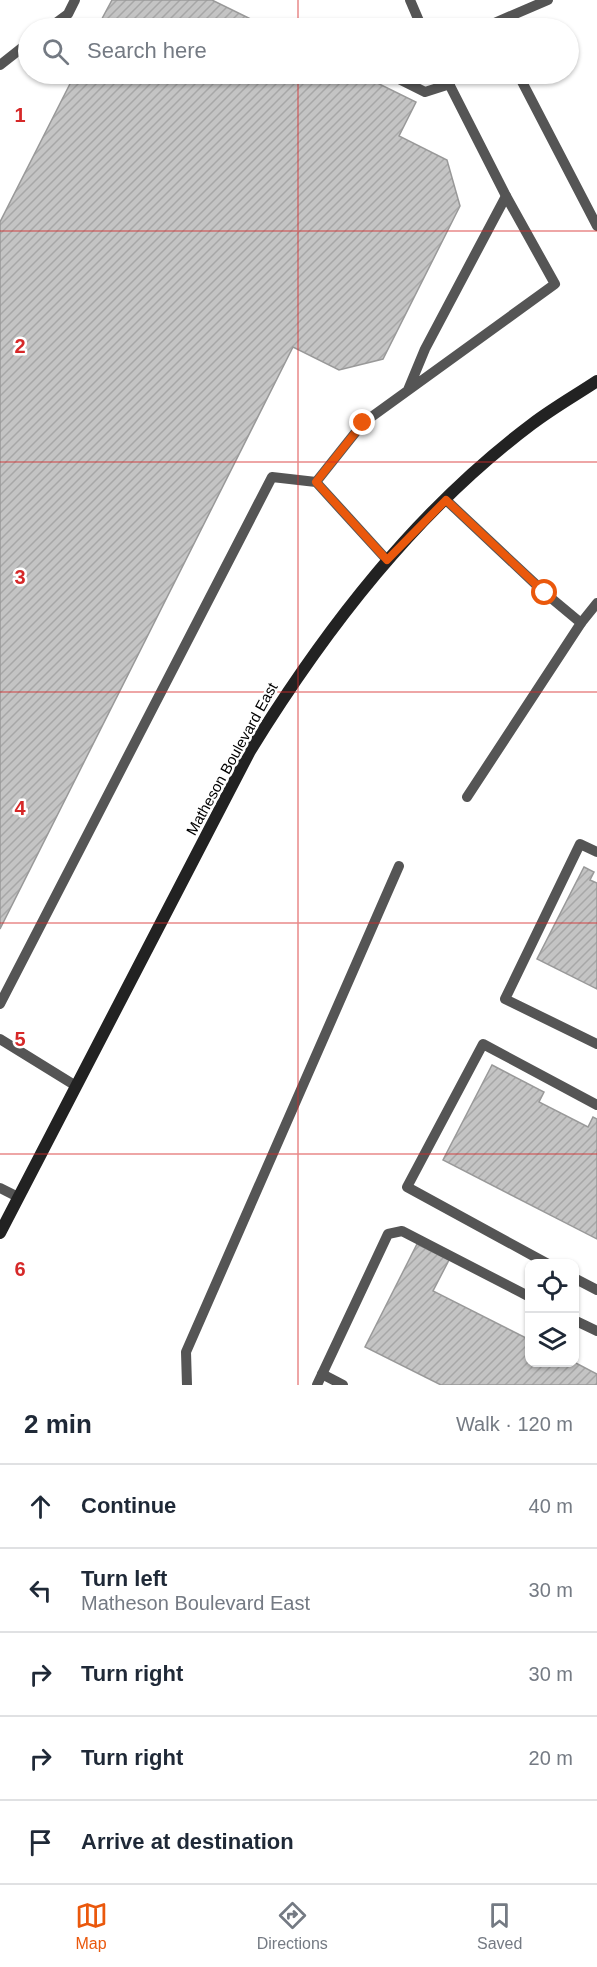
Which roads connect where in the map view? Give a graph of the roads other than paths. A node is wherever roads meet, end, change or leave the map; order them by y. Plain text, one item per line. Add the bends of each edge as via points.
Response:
1 (75, 0) edge
2 (410, 0) edge
3 (548, 0) edge
4 (63, 18) edge
5 (418, 18) edge
6 (506, 18) edge
7 (18, 52) edge
8 (0, 65) edge
9 (409, 84) edge
10 (450, 84) joint
11 (523, 84) edge
12 (506, 196) junction
13 (597, 226) edge
14 (597, 381) edge
15 (408, 390) junction
16 (316, 482) junction
17 (446, 500) junction
18 (387, 560) junction
19 (597, 603) edge
20 (581, 623) junction
21 (467, 797) dead end
22 (597, 852) edge
23 (399, 866) dead end
24 (0, 1004) edge
25 (0, 1039) edge
26 (597, 1044) edge
27 (76, 1086) junction
28 (597, 1105) edge
29 (0, 1188) edge
30 (18, 1197) junction
31 (0, 1233) edge
32 (541, 1259) edge
33 (579, 1281) edge
34 (597, 1290) edge
35 (525, 1294) edge
36 (579, 1322) edge
37 (597, 1331) edge
38 (322, 1374) junction
39 (187, 1385) edge
40 (317, 1385) edge
41 (344, 1385) edge

1 - 4 lane
2 - 5 lane
3 - 6 lane
7 - 8 lane
9 - 10 lane via 425,92
10 - 12 lane
11 - 13 lane
12 - 15 lane via 425,349
12 - 15 lane via 555,284
14 - 17 street, Matheson Boulevard East via 532,424
15 - 16 lane via 363,423
16 - 18 lane
16 - 24 lane via 272,477
17 - 18 street, Matheson Boulevard East
17 - 20 lane
18 - 27 street, Matheson Boulevard East via 294,680 250,751
19 - 20 lane
20 - 21 lane
22 - 26 lane via 580,844 505,999
23 - 39 lane via 186,1352
25 - 27 lane
27 - 30 street, Matheson Boulevard East
28 - 32 lane via 483,1044 407,1187
29 - 30 lane
30 - 31 street, Matheson Boulevard East
33 - 34 lane
35 - 38 lane via 402,1231 388,1234
36 - 37 lane
38 - 40 lane
38 - 41 lane

